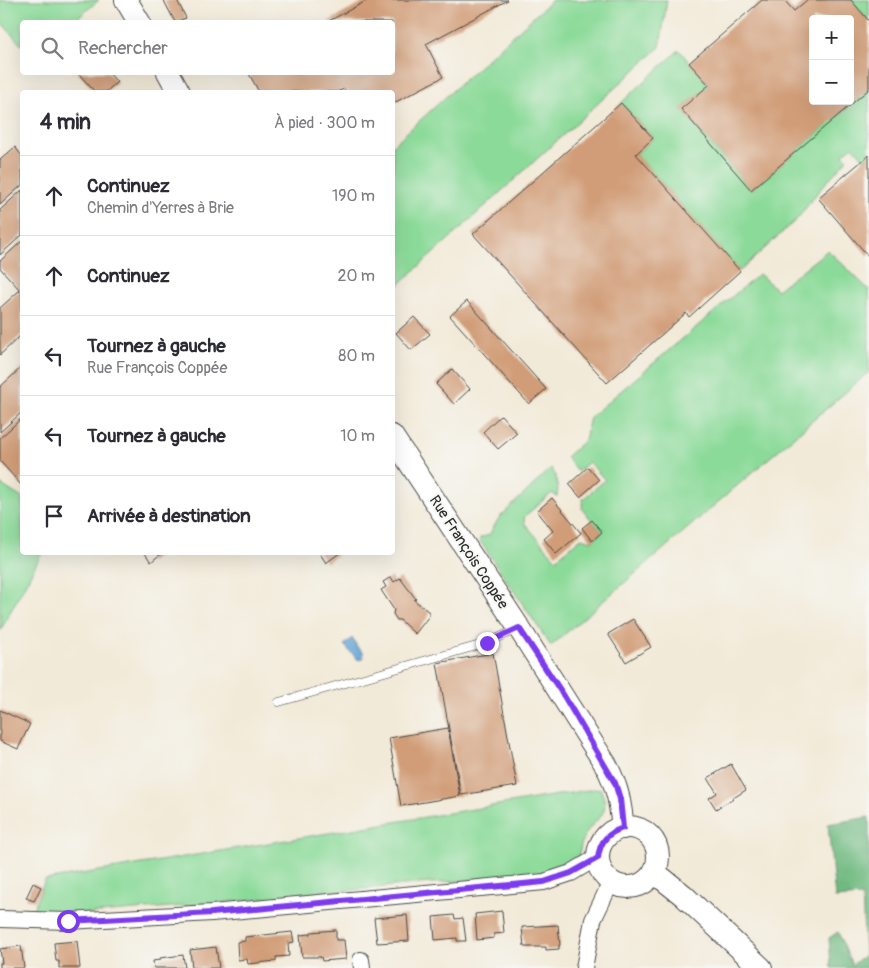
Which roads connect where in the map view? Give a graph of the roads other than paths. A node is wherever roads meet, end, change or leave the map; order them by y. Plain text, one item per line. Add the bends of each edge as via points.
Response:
1 (126, 0) edge
2 (138, 20) edge
3 (170, 75) edge
4 (177, 90) edge
5 (395, 441) edge
6 (519, 628) junction
7 (279, 702) dead end
8 (623, 828) junction
9 (598, 858) junction
10 (654, 872) junction
11 (610, 882) junction
12 (0, 919) edge
13 (584, 968) edge
14 (761, 968) edge

1 - 2 street
3 - 4 street
5 - 6 street, Rue François Coppée
6 - 7 lane via 487,643
6 - 8 street, Rue François Coppée via 615,783
8 - 9 street via 602,841
8 - 10 street via 642,831 655,844 657,863
9 - 11 street via 599,867
9 - 12 street via 571,873 544,882 212,913 68,921
10 - 11 street via 639,885 619,886
10 - 14 street
11 - 13 street via 593,920

